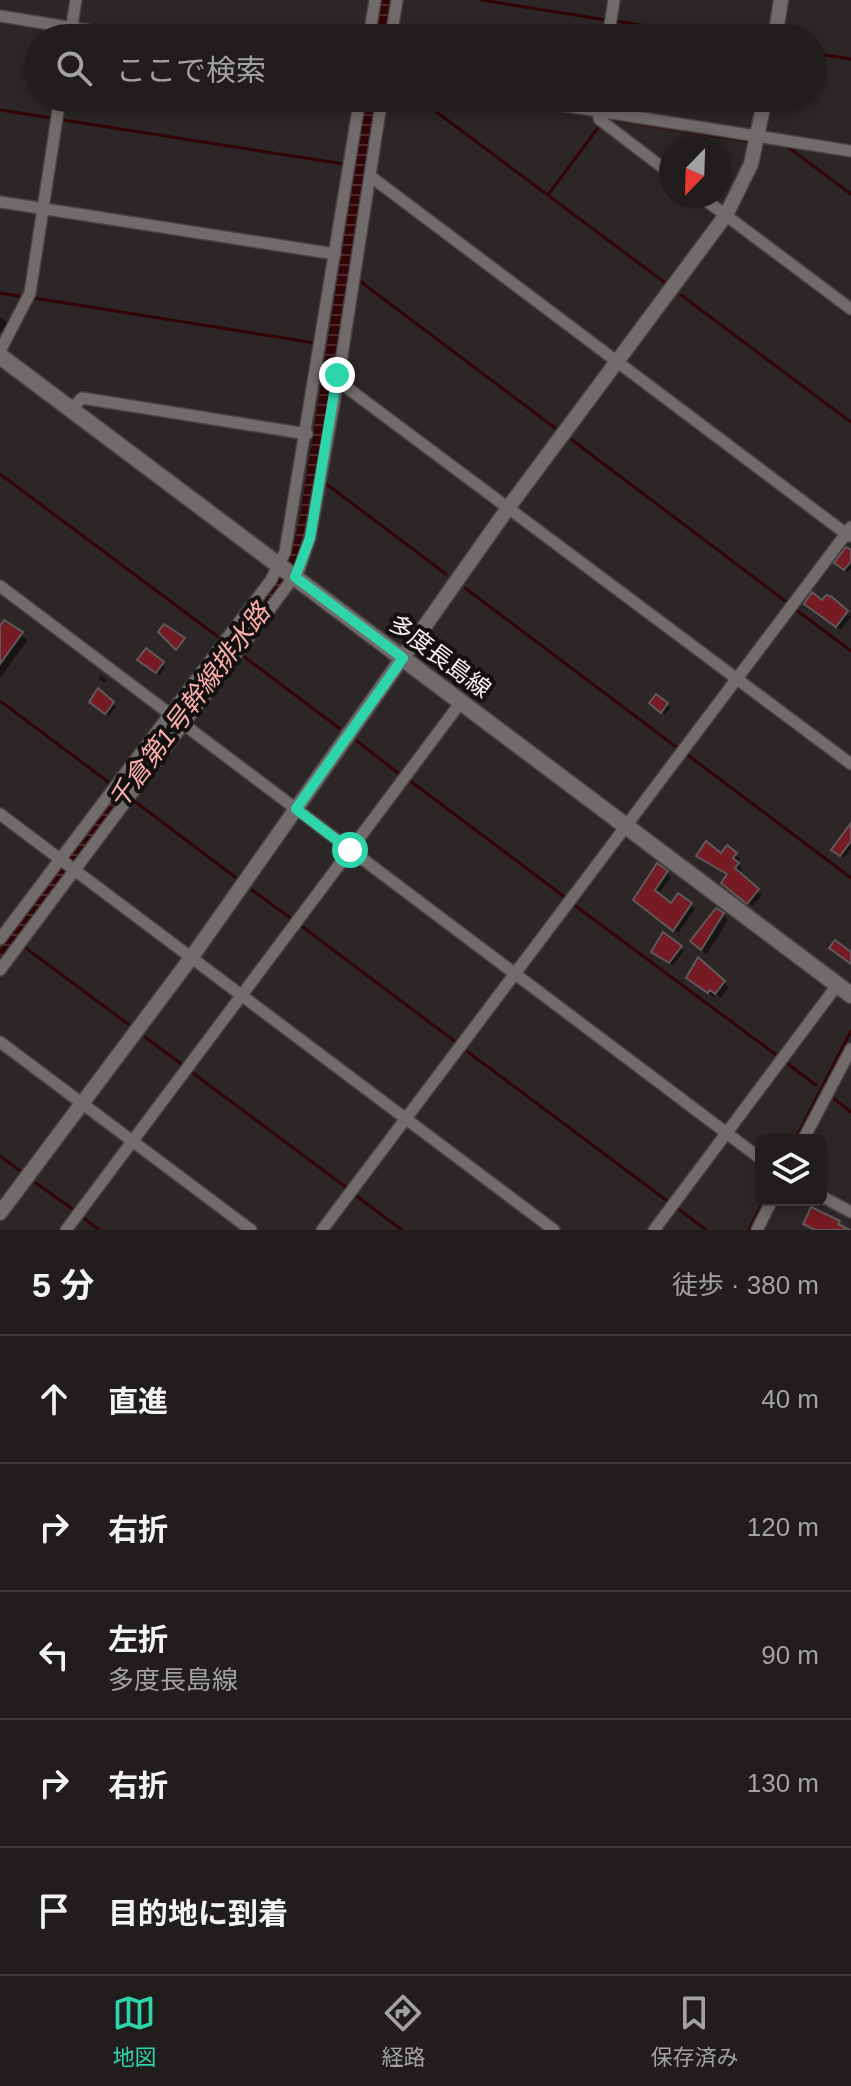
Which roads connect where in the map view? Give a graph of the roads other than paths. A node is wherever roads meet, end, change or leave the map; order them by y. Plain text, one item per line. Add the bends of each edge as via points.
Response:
1 (76, 0) edge
2 (375, 0) edge
3 (397, 0) edge
4 (614, 0) edge
5 (781, 0) edge
6 (0, 16) edge
7 (33, 24) edge
8 (72, 24) edge
9 (371, 24) edge
10 (393, 24) edge
11 (610, 24) edge
12 (777, 24) edge
13 (58, 112) edge
14 (358, 112) edge
15 (380, 112) edge
16 (596, 112) edge
17 (602, 112) edge
18 (763, 112) edge
19 (759, 137) junction
20 (851, 151) edge
21 (659, 165) edge
22 (370, 176) junction
23 (0, 202) edge
24 (43, 208) junction
25 (716, 208) edge
26 (726, 215) junction
27 (335, 254) junction
28 (851, 309) edge
29 (0, 353) edge
30 (617, 361) junction
31 (338, 381) junction
32 (70, 410) junction
33 (307, 434) junction
34 (508, 508) junction
35 (849, 533) edge
36 (287, 571) junction
37 (0, 586) edge
38 (403, 658) junction
39 (736, 678) junction
40 (461, 702) junction
41 (177, 719) junction
42 (851, 764) edge
43 (296, 809) junction
44 (0, 814) edge
45 (626, 826) junction
46 (350, 850) junction
47 (62, 860) junction
48 (74, 870) junction
49 (0, 939) edge
50 (191, 958) junction
51 (0, 970) edge
52 (515, 974) junction
53 (844, 990) edge
54 (241, 995) junction
55 (0, 1042) edge
56 (851, 1049) edge
57 (82, 1104) junction
58 (406, 1119) junction
59 (726, 1133) junction
60 (806, 1134) edge
61 (133, 1141) junction
62 (755, 1155) edge
63 (827, 1199) edge
64 (769, 1206) edge
65 (851, 1212) edge
66 (0, 1213) edge
67 (66, 1230) edge
68 (251, 1230) edge
69 (322, 1230) edge
70 (554, 1230) edge
71 (654, 1230) edge
72 (757, 1230) edge

1 - 8 street
2 - 9 street
3 - 10 street
4 - 11 street
5 - 12 street
6 - 7 street
13 - 24 street
14 - 27 street
15 - 22 street
16 - 21 street
17 - 19 street
18 - 19 street
19 - 20 street
19 - 26 street
22 - 30 street
22 - 31 street
23 - 24 street
24 - 27 street
24 - 29 street via 30,293
25 - 26 street
26 - 28 street
26 - 30 street
27 - 33 street
29 - 32 main road, 多度長島線
30 - 34 street
30 - 35 street
31 - 34 street
31 - 36 street via 310,538
32 - 33 street via 82,398
32 - 36 main road, 多度長島線
33 - 36 street
34 - 38 street
34 - 39 street
35 - 39 street
36 - 38 main road, 多度長島線
36 - 41 street
36 - 41 street
37 - 41 street
38 - 40 main road, 多度長島線
38 - 43 street
39 - 42 street
39 - 45 street
40 - 45 main road, 多度長島線
40 - 46 street
41 - 43 street
41 - 47 street
41 - 48 street
43 - 46 street
43 - 50 street
44 - 47 street
45 - 52 street
45 - 53 main road, 多度長島線
46 - 52 street
46 - 54 street
47 - 48 street
47 - 49 street
48 - 50 street
48 - 51 street
50 - 54 street
50 - 57 street
52 - 58 street
52 - 59 street
53 - 59 street
54 - 58 street
54 - 61 street
55 - 57 street
56 - 60 street
57 - 61 street
57 - 66 street
58 - 69 street
58 - 70 street
59 - 62 street
59 - 71 street
61 - 67 street
61 - 68 street
63 - 65 street
64 - 72 street

